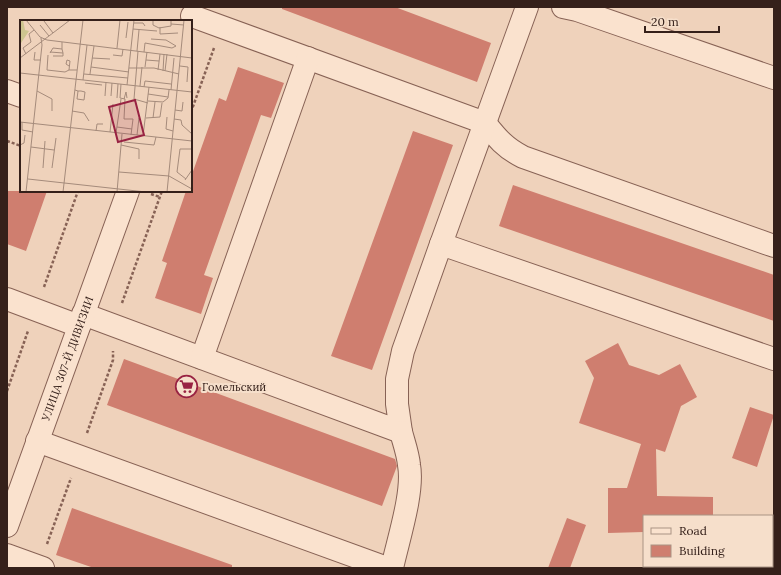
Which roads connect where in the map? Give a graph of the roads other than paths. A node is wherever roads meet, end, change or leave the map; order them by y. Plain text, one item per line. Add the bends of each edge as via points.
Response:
1 (527, 7) edge
2 (563, 7) edge
3 (192, 15) edge
4 (308, 58) junction
5 (774, 78) edge
6 (7, 91) edge
7 (20, 96) edge
8 (485, 124) junction
9 (128, 192) edge
10 (441, 244) junction
11 (774, 246) edge
12 (7, 299) edge
13 (81, 320) junction
14 (202, 358) junction
15 (774, 359) edge
16 (401, 432) junction
17 (38, 441) junction
18 (7, 526) edge
19 (7, 556) edge
20 (43, 568) edge
21 (388, 568) edge
22 (392, 568) edge

1 - 8 street
2 - 5 street
3 - 4 street
4 - 8 street
4 - 14 street
6 - 7 street
8 - 10 street
8 - 11 street via 501,143 523,157
9 - 13 street, УЛИЦА 307-Й ДИВИЗИИ
10 - 15 street
10 - 16 street via 403,351 397,379
12 - 13 street
13 - 14 street via 114,325
13 - 17 street, УЛИЦА 307-Й ДИВИЗИИ
14 - 16 street
16 - 22 street via 410,466 410,481
17 - 18 street, УЛИЦА 307-Й ДИВИЗИИ
17 - 21 street
19 - 20 street

